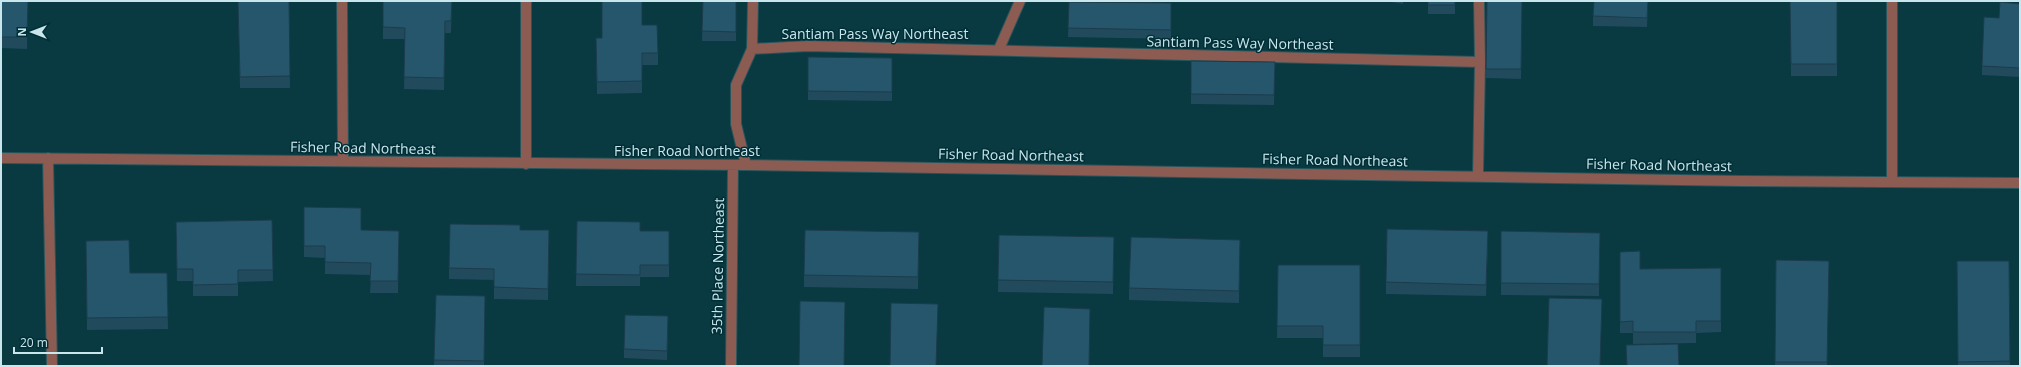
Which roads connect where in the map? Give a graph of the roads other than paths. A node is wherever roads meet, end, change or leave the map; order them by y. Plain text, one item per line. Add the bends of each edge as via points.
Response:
1 (342, 1) edge
2 (526, 1) edge
3 (753, 1) edge
4 (1020, 1) edge
5 (1479, 1) edge
6 (1892, 1) edge
7 (752, 49) junction
8 (999, 49) junction
9 (1480, 62) junction
10 (1, 158) edge
11 (48, 158) junction
12 (343, 162) junction
13 (526, 164) junction
14 (733, 165) junction
15 (746, 165) junction
16 (1478, 176) junction
17 (1892, 182) junction
18 (2020, 183) edge
19 (52, 366) edge
20 (731, 366) edge

1 - 12 street
2 - 13 street
3 - 7 street
4 - 8 street
5 - 9 street
6 - 17 street
7 - 8 street, Santiam Pass Way Northeast via 808,46
7 - 15 street via 736,85 736,124
8 - 9 street, Santiam Pass Way Northeast via 1108,54
9 - 16 street
10 - 11 street, Fisher Road Northeast
11 - 12 street, Fisher Road Northeast
11 - 19 street
12 - 13 street, Fisher Road Northeast
13 - 14 street, Fisher Road Northeast
14 - 15 street, Fisher Road Northeast
14 - 20 street, 35th Place Northeast
15 - 16 street, Fisher Road Northeast
16 - 17 street, Fisher Road Northeast
17 - 18 street, Fisher Road Northeast

